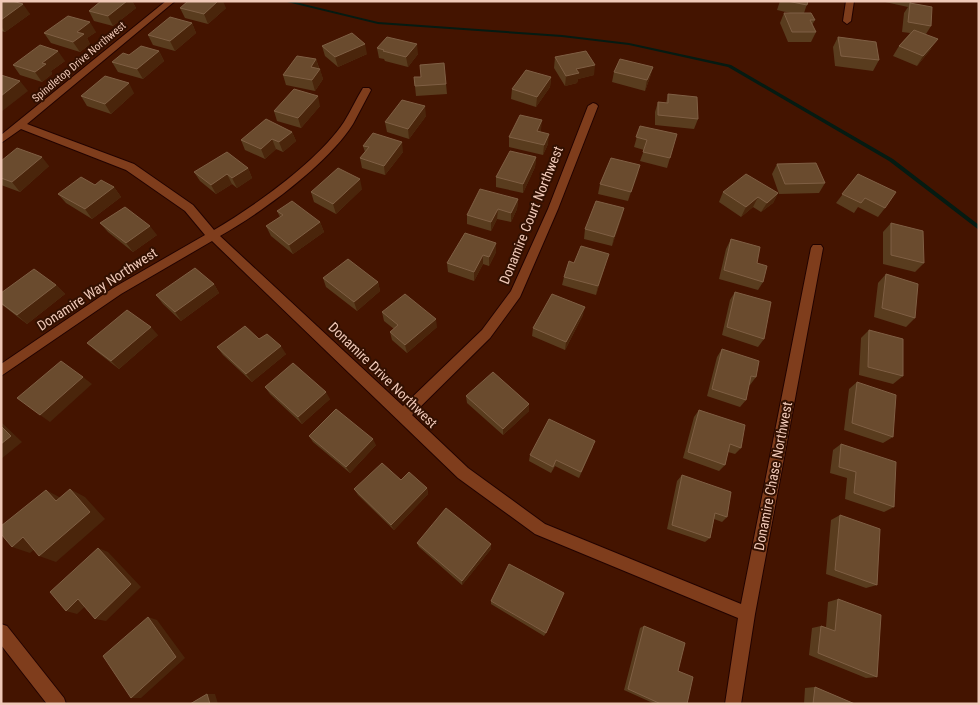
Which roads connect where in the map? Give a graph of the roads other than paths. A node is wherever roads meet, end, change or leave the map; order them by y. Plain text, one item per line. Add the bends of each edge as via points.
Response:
1 (171, 1) edge
2 (850, 1) edge
3 (847, 21) dead end
4 (366, 90) dead end
5 (593, 106) dead end
6 (20, 125) junction
7 (1, 140) edge
8 (211, 234) junction
9 (817, 248) dead end
10 (1, 371) edge
11 (403, 415) junction
12 (747, 614) junction
13 (1, 632) edge
14 (58, 704) edge
15 (733, 704) edge

1 - 6 street, Spindletop Drive Northwest
2 - 3 street
4 - 8 street, Donamire Way Northwest via 348,124 317,159 248,214
5 - 11 street, Donamire Court Northwest via 554,209 516,294 486,334
6 - 7 street, Spindletop Drive Northwest
6 - 8 street, Donamire Drive Northwest via 130,167 189,208
8 - 10 street, Donamire Way Northwest via 117,291
8 - 11 street, Donamire Drive Northwest
9 - 12 street, Donamire Chase Northwest
11 - 12 street, Donamire Drive Northwest via 463,473 540,529
12 - 15 street, Donamire Chase Northwest
13 - 14 street

